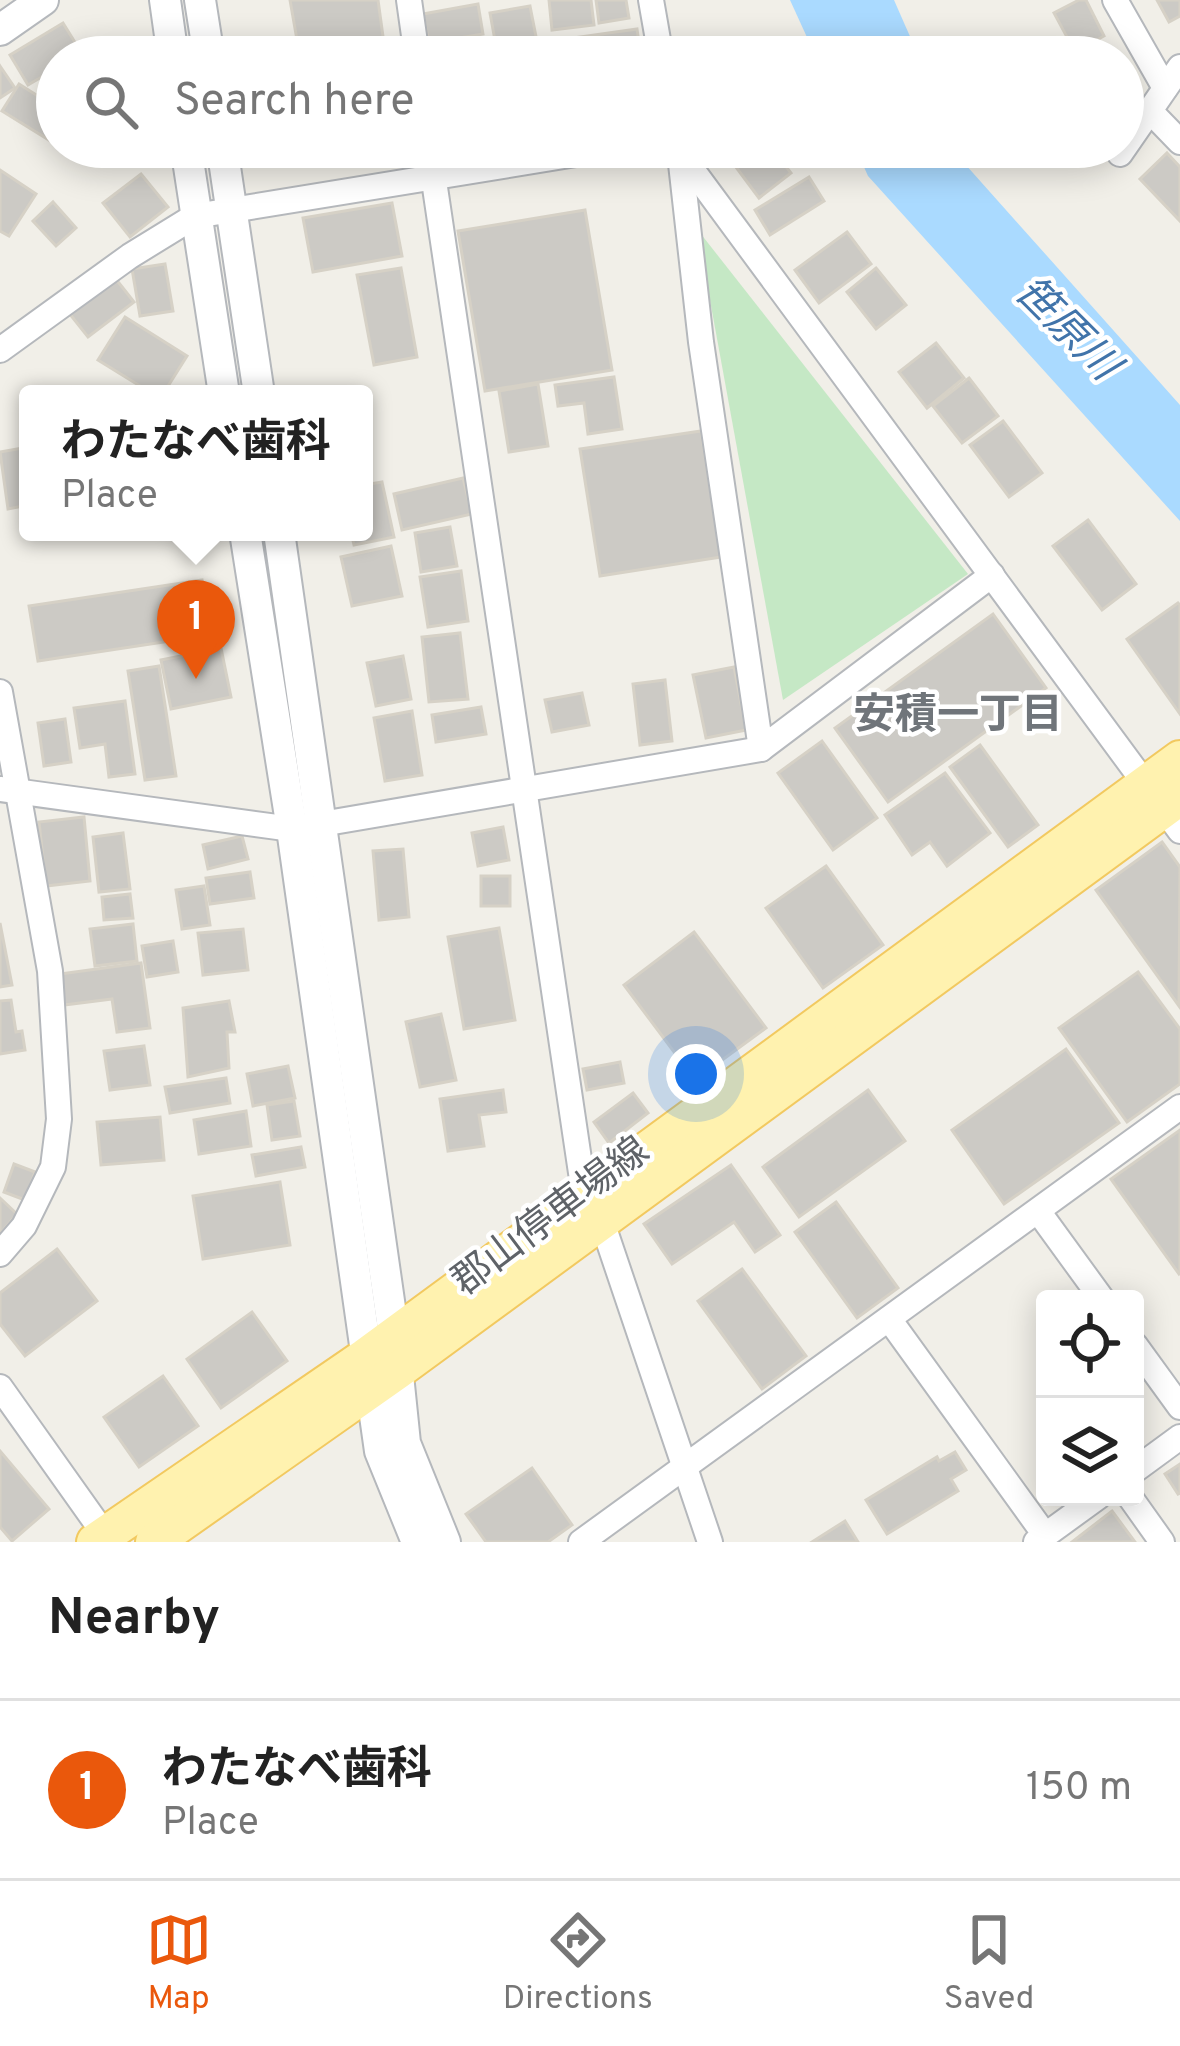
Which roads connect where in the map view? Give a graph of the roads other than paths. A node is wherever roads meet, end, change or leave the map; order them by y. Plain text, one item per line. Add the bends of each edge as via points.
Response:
1 (43, 0) edge
2 (165, 0) edge
3 (200, 0) edge
4 (409, 0) edge
5 (651, 0) edge
6 (1115, 0) edge
7 (0, 30) edge
8 (170, 36) edge
9 (205, 36) edge
10 (414, 36) edge
11 (658, 36) edge
12 (1135, 36) edge
13 (1144, 51) edge
14 (1180, 67) edge
15 (1165, 88) junction
16 (1150, 111) junction
17 (1144, 120) edge
18 (1180, 142) edge
19 (189, 168) edge
20 (225, 168) edge
21 (433, 168) edge
22 (485, 168) edge
23 (681, 168) edge
24 (692, 168) edge
25 (434, 176) junction
26 (232, 211) junction
27 (196, 216) junction
28 (0, 350) edge
29 (223, 385) edge
30 (258, 385) edge
31 (247, 541) edge
32 (280, 541) edge
33 (992, 575) junction
34 (0, 692) edge
35 (761, 749) junction
36 (1180, 759) edge
37 (9, 790) edge
38 (525, 790) junction
39 (1168, 805) edge
40 (307, 827) junction
41 (1180, 1107) edge
42 (593, 1207) junction
43 (1038, 1211) junction
44 (0, 1254) edge
45 (1095, 1290) edge
46 (889, 1319) junction
47 (1144, 1357) edge
48 (381, 1364) junction
49 (0, 1387) edge
50 (1180, 1407) edge
51 (1180, 1437) edge
52 (1144, 1463) edge
53 (684, 1468) junction
54 (1086, 1506) edge
55 (1136, 1506) edge
56 (103, 1539) edge
57 (1041, 1539) edge
58 (154, 1542) edge
59 (417, 1542) edge
60 (445, 1542) edge
61 (581, 1542) edge
62 (710, 1542) edge
63 (1162, 1542) edge

1 - 7 street
2 - 8 street
3 - 9 street
4 - 10 street
5 - 11 street
6 - 12 street
13 - 15 street
14 - 15 street
15 - 16 street
16 - 17 street
16 - 18 street
19 - 27 street
20 - 26 street
21 - 25 street
22 - 25 street
23 - 35 street
24 - 33 street
25 - 26 street
25 - 38 street
26 - 27 street
26 - 30 street
27 - 28 street
27 - 29 street
31 - 40 street
32 - 40 street
33 - 35 street
33 - 39 street
34 - 37 street
35 - 38 street
36 - 39 main road, 郡山停車場線
37 - 40 street
37 - 44 street via 50,971 59,1119 53,1167 25,1226
38 - 40 street
38 - 42 street
39 - 42 main road, 郡山停車場線
40 - 48 street
41 - 43 street
42 - 48 main road, 郡山停車場線
42 - 53 street
43 - 45 street
43 - 46 street
46 - 53 street
46 - 57 street
47 - 50 street
48 - 56 main road, 郡山停車場線
48 - 58 main road, 郡山停車場線
48 - 59 street via 380,1451
48 - 60 street
49 - 56 street
51 - 52 street
53 - 61 street
53 - 62 street
54 - 57 street
55 - 63 street

